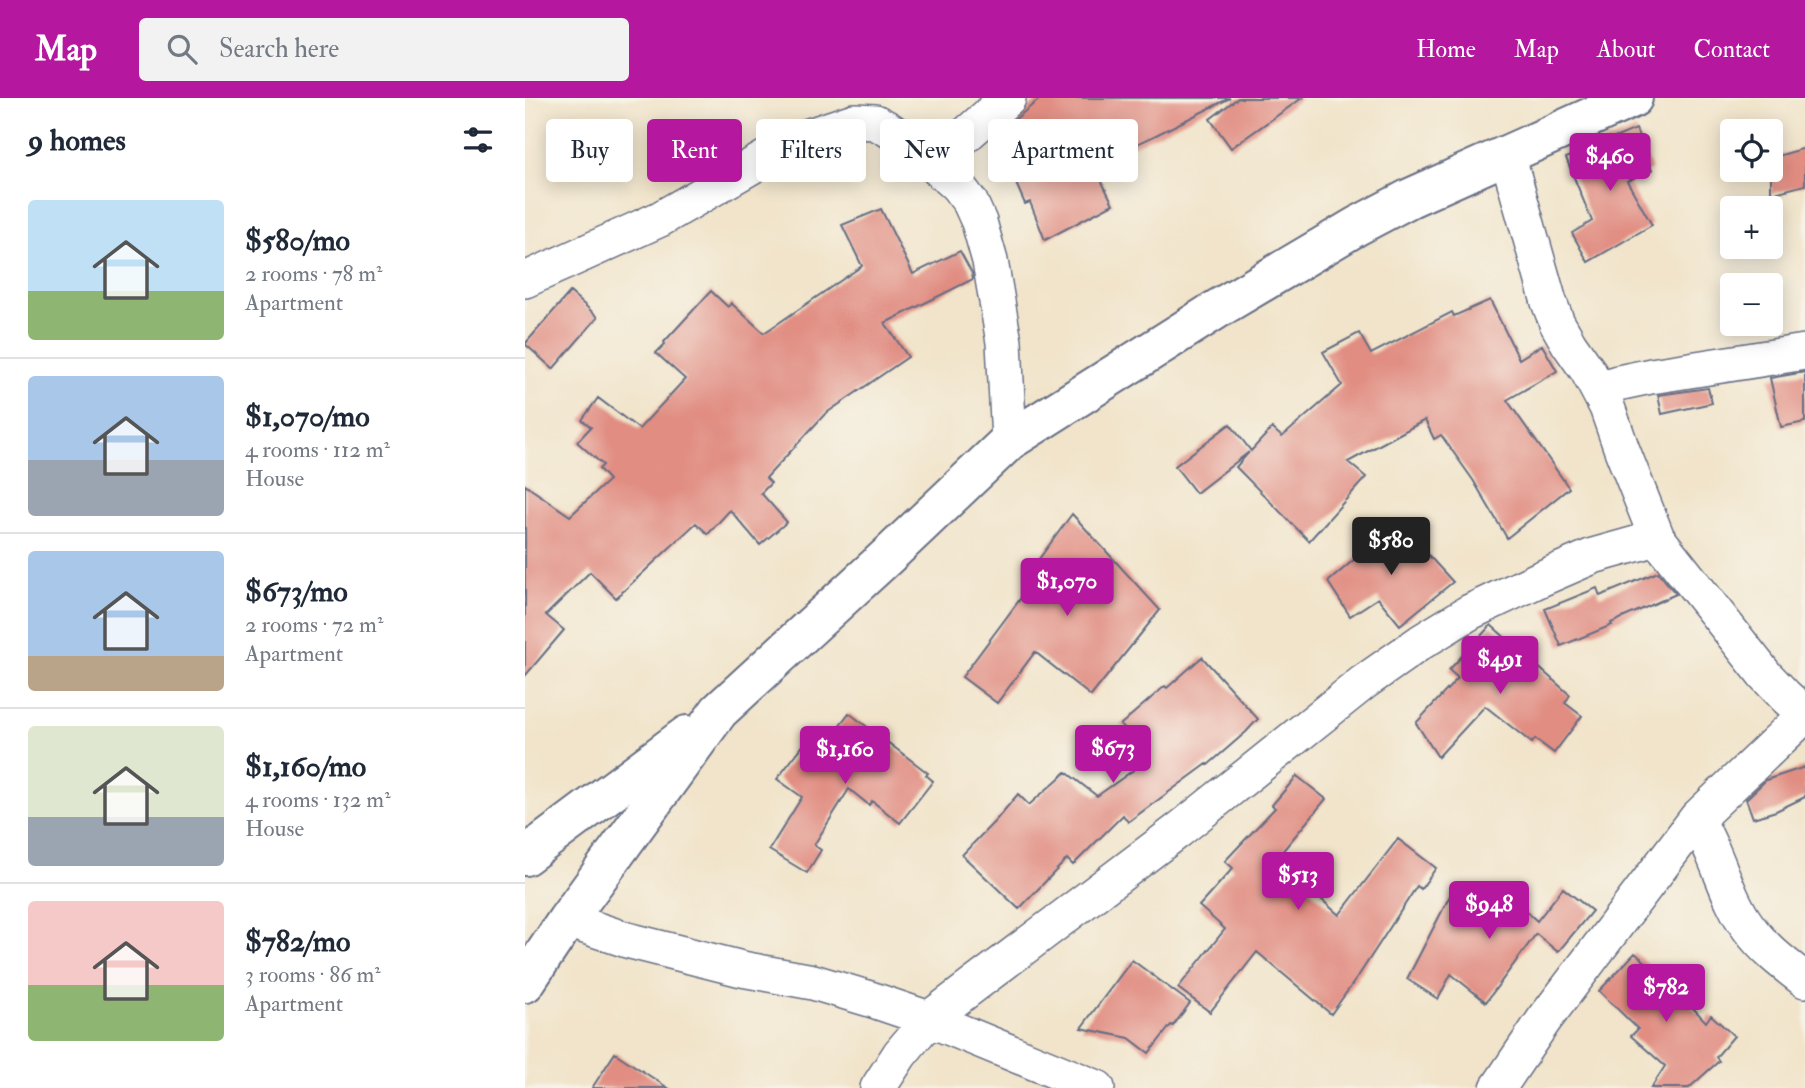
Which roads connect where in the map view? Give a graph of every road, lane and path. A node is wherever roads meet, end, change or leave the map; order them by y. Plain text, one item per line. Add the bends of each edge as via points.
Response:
1 (1008, 98) edge
2 (1633, 98) edge
3 (880, 125) edge
4 (974, 128) edge
5 (1507, 154) junction
6 (954, 182) edge
7 (525, 280) edge
8 (1805, 352) edge
9 (1598, 390) junction
10 (1009, 441) junction
11 (1657, 538) junction
12 (719, 711) junction
13 (1805, 714) edge
14 (1697, 818) junction
15 (525, 856) edge
16 (567, 920) junction
17 (1805, 980) edge
18 (525, 983) edge
19 (929, 1019) junction
20 (878, 1088) edge
21 (1097, 1088) edge
22 (1498, 1088) edge

1 - 4 street
2 - 5 main road
3 - 7 street via 854,121 797,140 660,219
5 - 9 street via 1553,313
5 - 10 main road via 1357,226
6 - 10 street via 970,202 990,261 1004,342
8 - 9 street via 1651,376
9 - 11 street
10 - 12 main road
11 - 13 street via 1765,675
11 - 19 street via 1593,556 1540,579 1420,642
12 - 15 main road
12 - 16 main road
13 - 14 street
14 - 17 street via 1746,925
14 - 22 street
16 - 18 main road
16 - 19 street via 627,940 813,982
19 - 20 street
19 - 21 street

